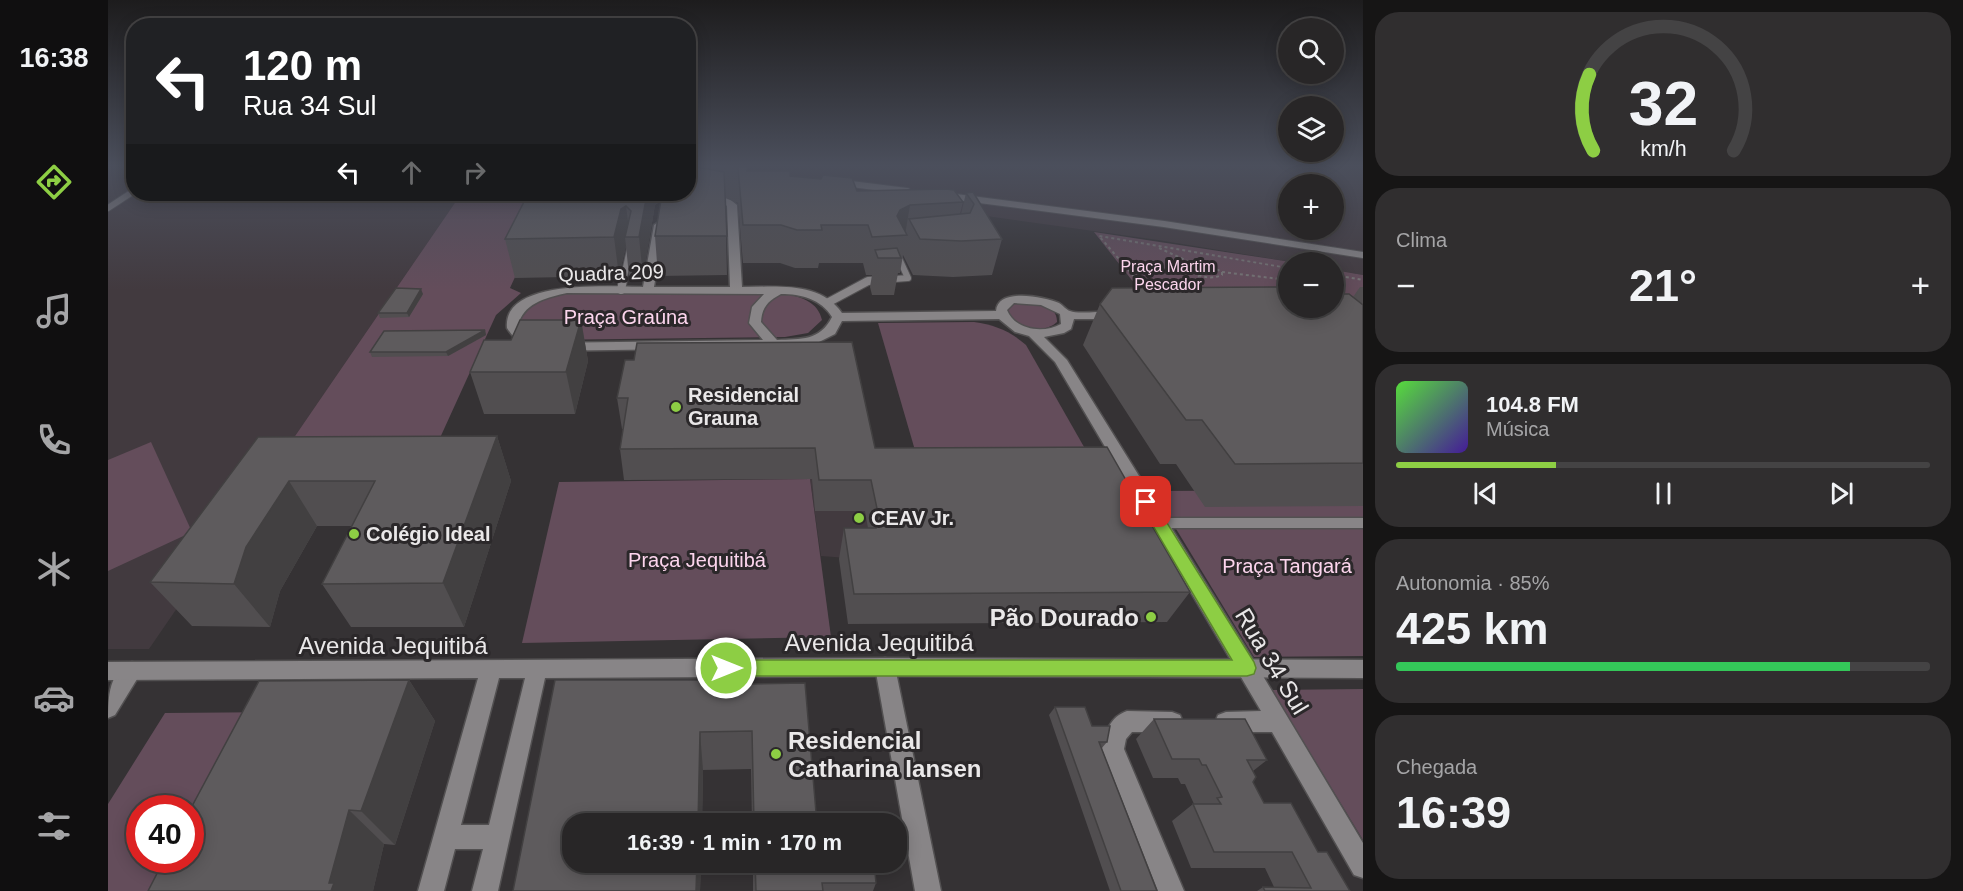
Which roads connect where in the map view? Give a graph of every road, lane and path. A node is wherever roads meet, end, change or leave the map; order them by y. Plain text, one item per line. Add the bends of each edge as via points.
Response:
1 (732, 208) edge
2 (1038, 208) edge
3 (660, 215) edge
4 (1153, 245) junction
5 (904, 247) edge
6 (630, 248) edge
7 (1363, 255) edge
8 (1194, 264) junction
9 (1278, 266) edge
10 (1222, 272) junction
11 (1199, 276) junction
12 (1344, 277) edge
13 (1278, 279) edge
14 (1363, 280) edge
15 (621, 290) junction
16 (648, 290) junction
17 (736, 290) junction
18 (781, 290) junction
19 (1173, 292) edge
20 (1151, 298) edge
21 (827, 303) junction
22 (1002, 315) junction
23 (1067, 315) junction
24 (1124, 315) edge
25 (838, 317) junction
26 (1062, 330) junction
27 (1032, 332) junction
28 (774, 344) junction
29 (1060, 360) junction
30 (1159, 523) junction
31 (1363, 523) edge
32 (885, 667) junction
33 (1247, 668) junction
34 (491, 669) junction
35 (537, 669) junction
36 (1363, 669) edge
37 (108, 671) edge
38 (132, 671) junction
39 (108, 708) edge
40 (1278, 721) junction
41 (445, 837) junction
42 (497, 837) junction
43 (1363, 866) edge
44 (431, 891) edge
45 (485, 891) edge
46 (928, 891) edge
47 (1171, 891) edge

1 - 17 street
2 - 7 lane
3 - 16 street
4 - 8 path
4 - 9 path
4 - 20 path via 1100,236
5 - 21 lane via 896,252 908,278 868,281
6 - 15 lane
8 - 10 path via 1206,264
8 - 11 path via 1189,269
10 - 11 path via 1219,277
10 - 13 path
11 - 19 path
12 - 14 path
15 - 16 street, Quadra 209
15 - 28 street, Quadra 209 via 567,290 533,300 518,312 515,333 531,345 545,347
16 - 17 street, Quadra 209
17 - 18 street, Quadra 209
18 - 21 street, Quadra 209 via 806,292
18 - 28 street via 760,303 755,312 755,323
21 - 25 street, Quadra 209
22 - 23 street via 1004,304 1020,298 1042,301
22 - 25 street
22 - 27 street via 1013,325
23 - 24 street
23 - 26 street via 1069,321
25 - 28 street, Quadra 209 via 831,331 821,338 809,343
26 - 27 street
26 - 29 street
27 - 29 street, Rua 34 Sul
29 - 30 street, Rua 34 Sul
30 - 31 lane
30 - 33 street, Rua 34 Sul
32 - 33 street, Avenida Jequitibá
32 - 35 street, Avenida Jequitibá
32 - 46 street
33 - 36 street, Avenida Jequitibá
33 - 40 street, Rua 34 Sul
34 - 35 street, Avenida Jequitibá
34 - 38 street, Avenida Jequitibá via 283,676
34 - 41 street
35 - 42 street
37 - 38 street, Avenida Jequitibá
38 - 39 street
40 - 43 street, Rua 34 Sul
40 - 47 street via 1127,721 1116,734 1113,749
41 - 42 street
41 - 44 street
42 - 45 street

